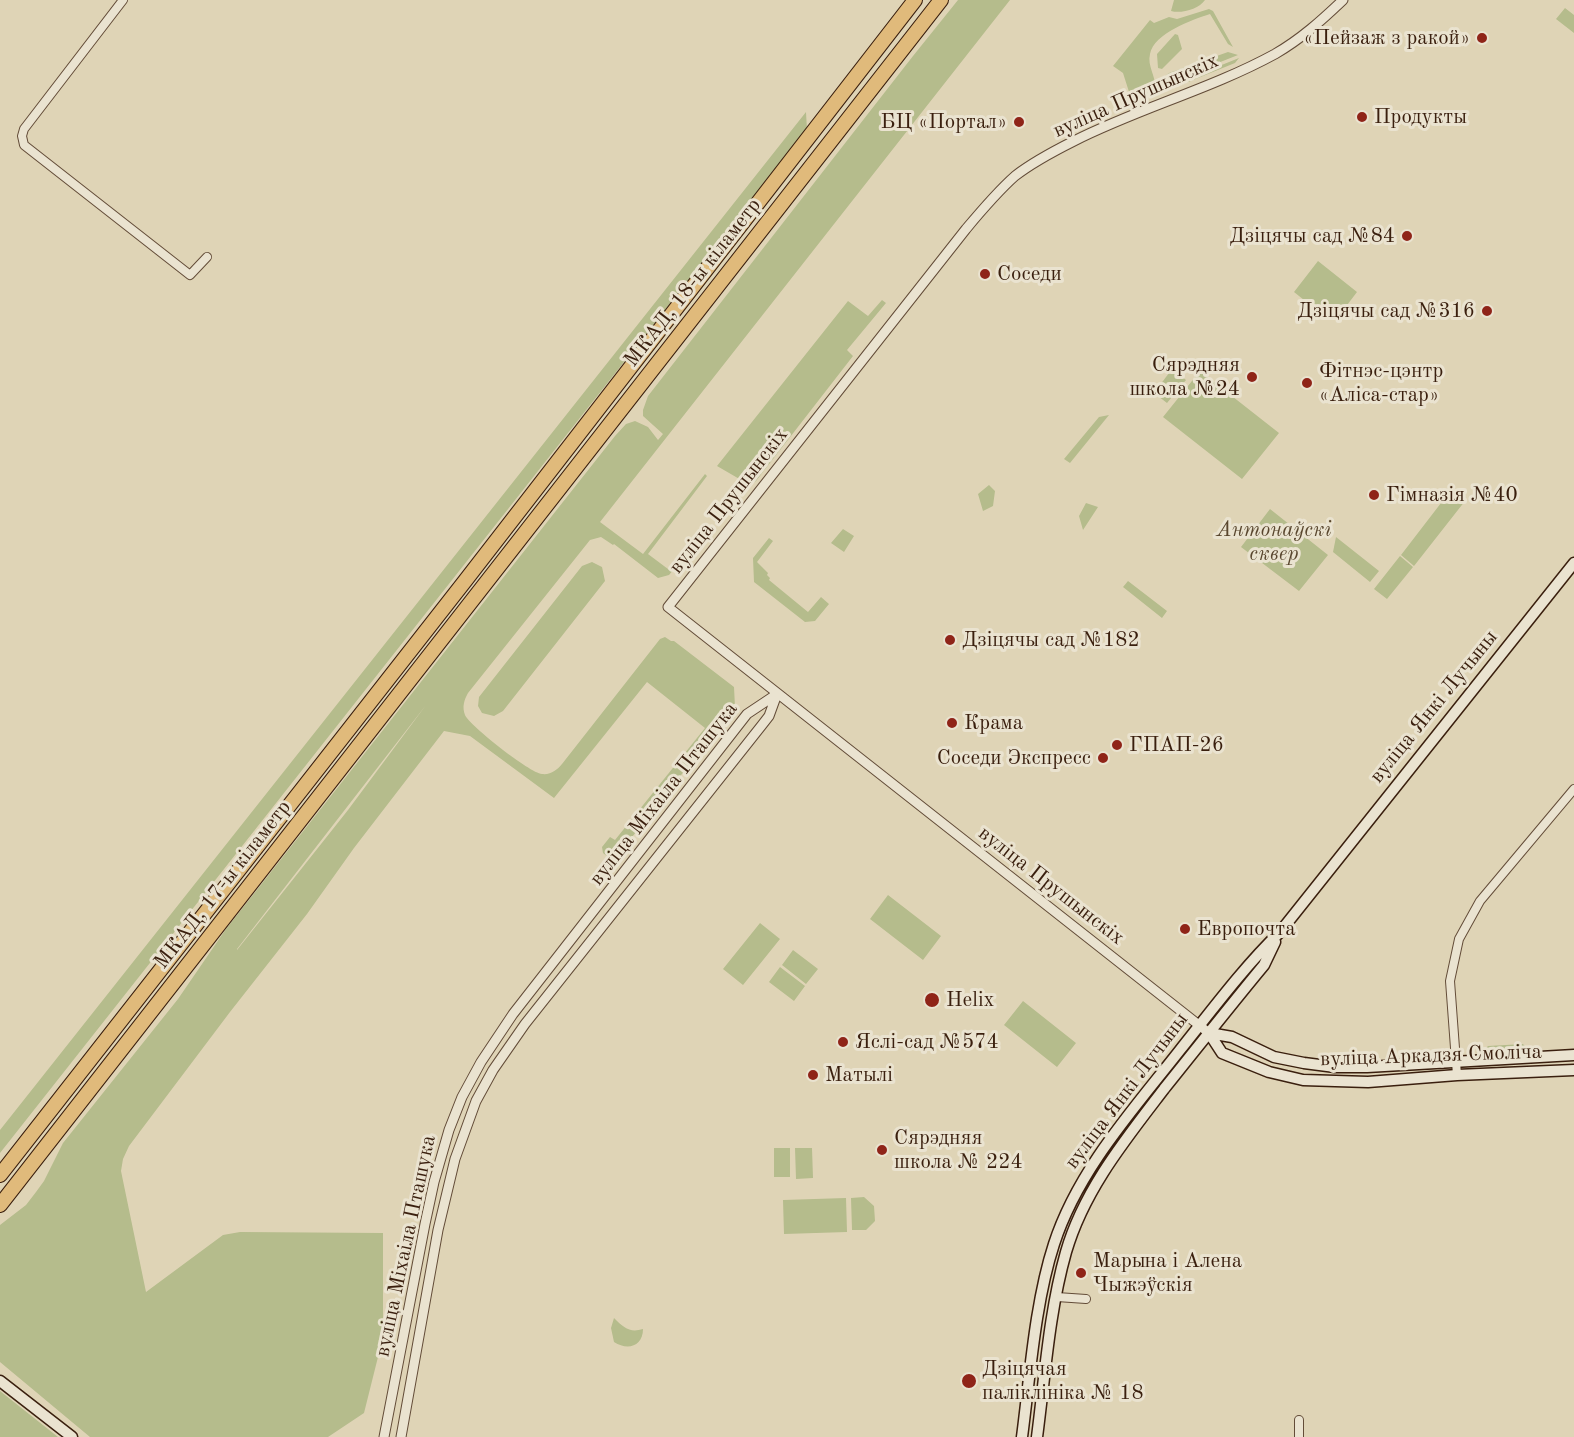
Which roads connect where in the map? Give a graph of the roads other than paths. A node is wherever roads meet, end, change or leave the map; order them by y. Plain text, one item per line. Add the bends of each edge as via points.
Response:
1 (123, 0) edge
2 (915, 0) edge
3 (940, 0) edge
4 (1343, 0) edge
5 (207, 256) dead end
6 (1574, 563) edge
7 (465, 581) joint
8 (479, 591) joint
9 (777, 694) junction
10 (1574, 789) edge
11 (1280, 932) junction
12 (1199, 1025) junction
13 (1209, 1033) junction
14 (1574, 1055) edge
15 (1456, 1062) junction
16 (1574, 1070) edge
17 (1457, 1075) junction
18 (0, 1174) edge
19 (0, 1205) edge
20 (1041, 1296) junction
21 (1057, 1297) junction
22 (1086, 1299) dead end
23 (0, 1381) edge
24 (1299, 1420) dead end
25 (72, 1437) edge
26 (384, 1437) edge
27 (401, 1437) edge
28 (1022, 1437) edge
29 (1037, 1437) edge
30 (1299, 1437) edge

1 - 5 street via 24,129 24,145 190,275
2 - 7 highway, МКАД, 18-ы кіламетр
3 - 8 highway, МКАД, 18-ы кіламетр
4 - 9 street, вуліца Прушынскіх via 1298,39 1250,67 1134,113 1057,149 1000,190 966,230 668,607
6 - 11 main road, вуліца Янкі Лучыны
7 - 18 highway, МКАД, 17-ы кіламетр
8 - 19 highway, МКАД, 17-ы кіламетр
9 - 12 street, вуліца Прушынскіх
9 - 26 street, вуліца Міхаіла Пташука via 747,714 513,1014 462,1097 434,1182
9 - 27 street, вуліца Міхаіла Пташука via 769,716 525,1024 476,1101 455,1159 438,1230
10 - 15 street via 1480,901 1459,939 1450,981
11 - 12 main road, вуліца Янкі Лучыны
11 - 13 main road, вуліца Янкі Лучыны via 1264,964
12 - 13 street, вуліца Прушынскіх
12 - 20 main road, вуліца Янкі Лучыны via 1113,1136 1077,1192 1054,1244
13 - 15 main road, вуліца Аркадзя Смоліча via 1232,1037 1274,1057 1335,1067
13 - 17 main road, вуліца Аркадзя Смоліча via 1222,1053 1294,1078 1368,1082
13 - 21 main road, вуліца Янкі Лучыны via 1122,1143 1087,1199 1066,1252
14 - 15 main road, вуліца Аркадзя Смоліча
15 - 17 street
16 - 17 main road, вуліца Аркадзя Смоліча
20 - 21 street
20 - 28 main road, вуліца Янкі Лучыны
21 - 22 street
21 - 29 main road, вуліца Янкі Лучыны
23 - 25 main road
24 - 30 street

